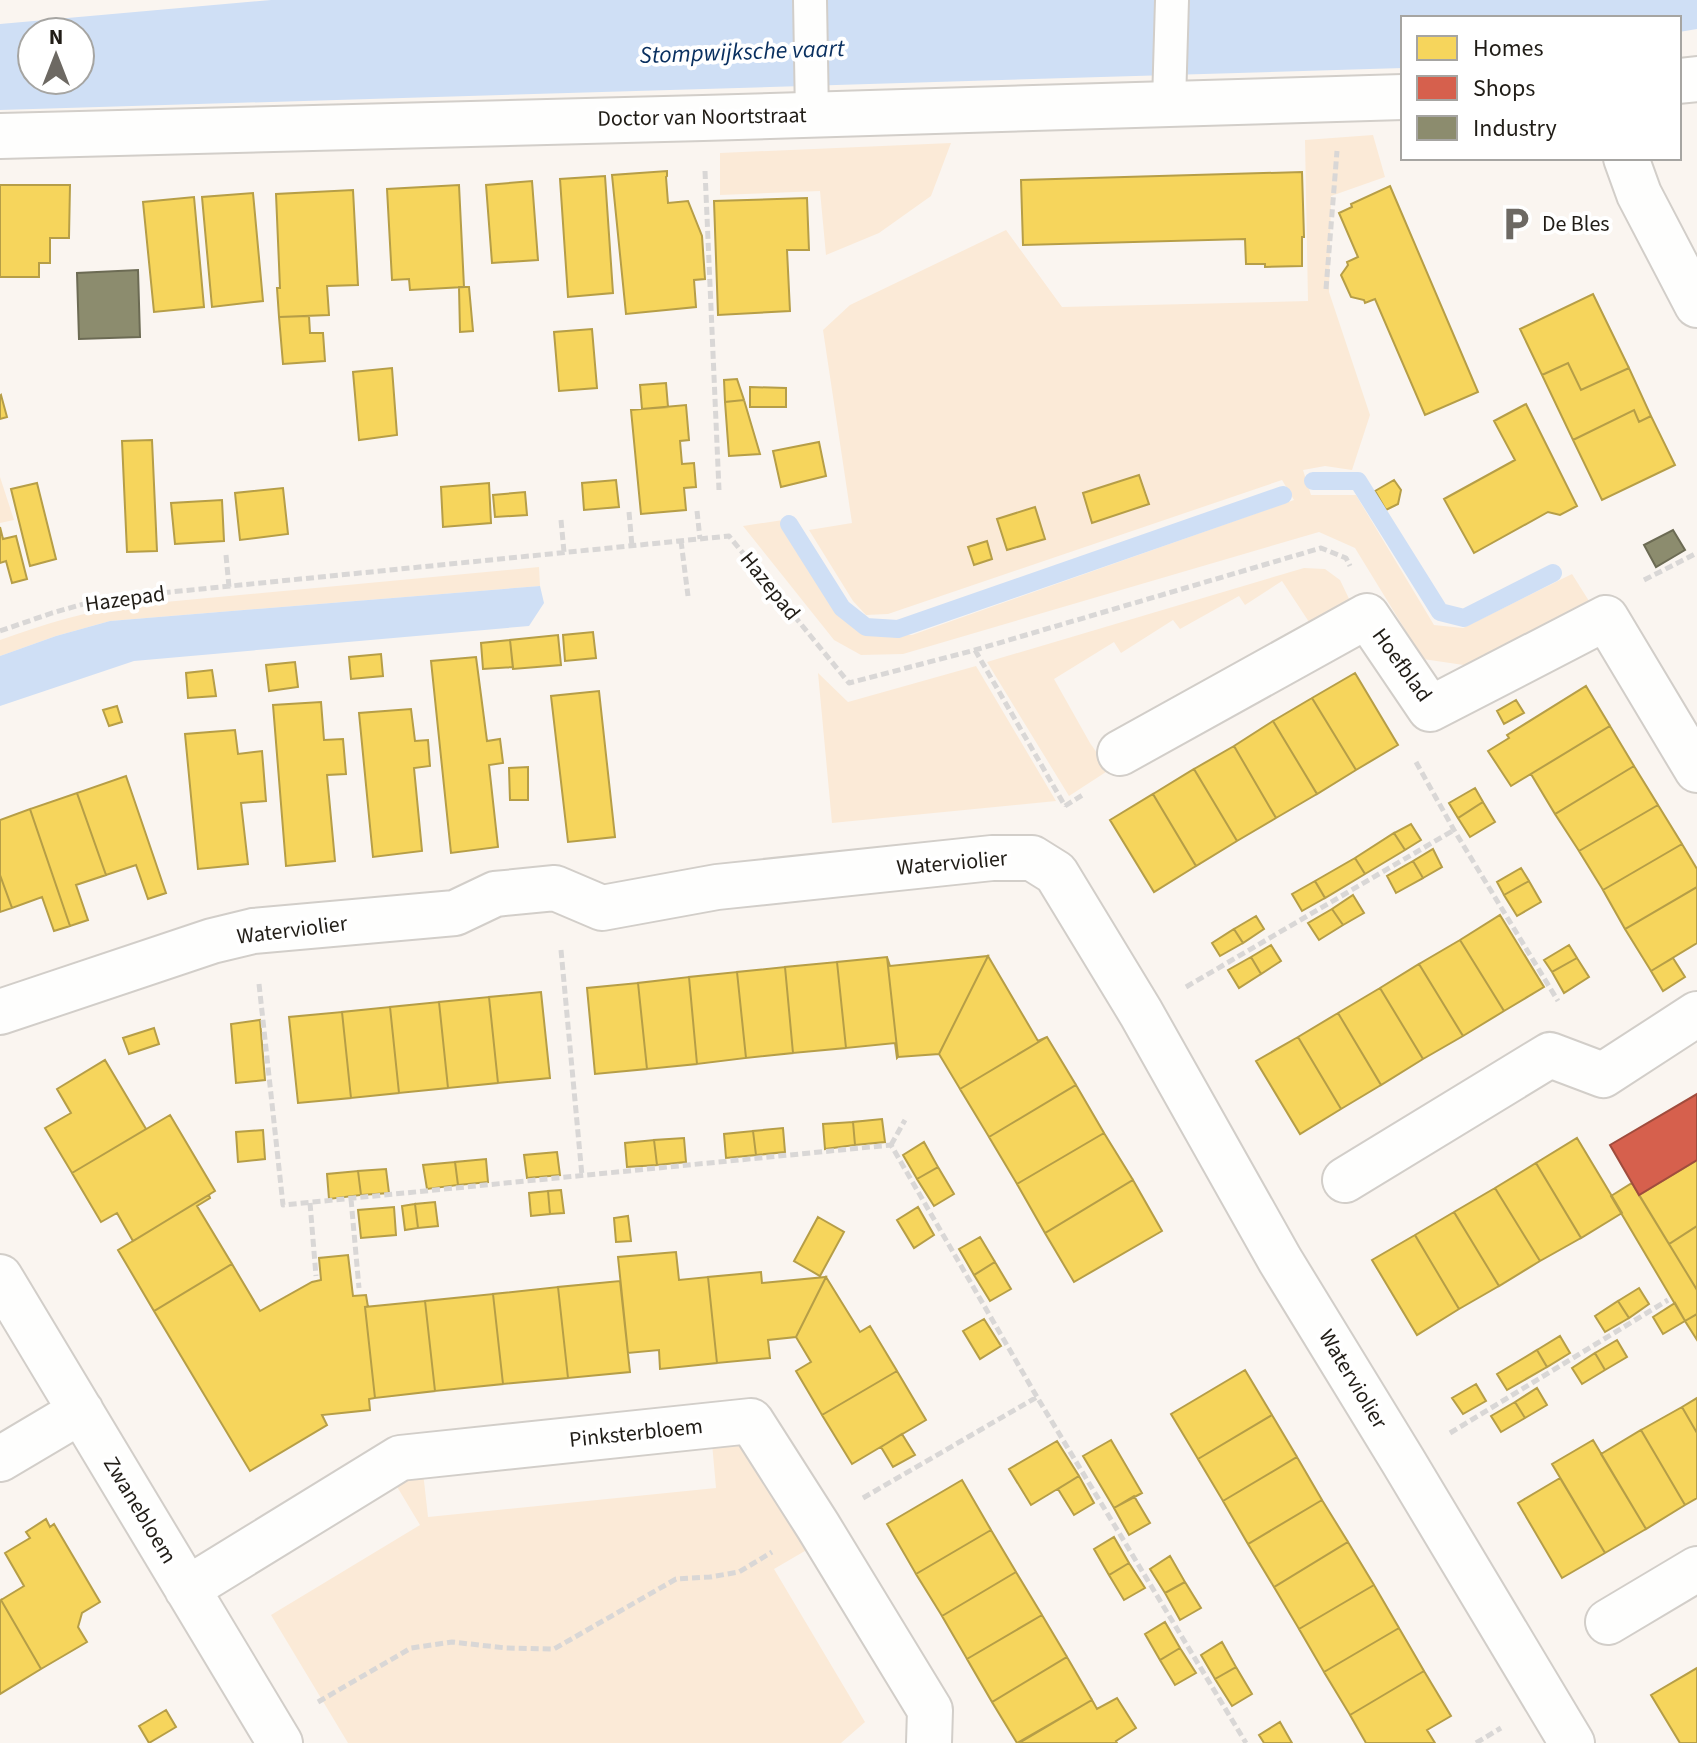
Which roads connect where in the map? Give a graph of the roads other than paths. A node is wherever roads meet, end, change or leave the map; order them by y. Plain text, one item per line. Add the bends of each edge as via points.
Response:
1 (810, 0) edge
2 (1172, 0) edge
3 (1170, 91) junction
4 (1401, 97) edge
5 (811, 102) junction
6 (0, 136) edge
7 (1627, 160) edge
8 (1697, 305) edge
9 (1120, 753) road end
10 (1697, 770) edge
11 (0, 1012) edge
12 (1697, 1014) edge
13 (1345, 1180) dead end
14 (0, 1277) edge
15 (81, 1411) junction
16 (0, 1459) edge
17 (1697, 1569) edge
18 (187, 1589) junction
19 (1608, 1622) dead end
20 (276, 1736) edge
21 (929, 1743) edge
22 (1572, 1743) edge

1 - 5 lane
2 - 3 lane
3 - 4 street, Doctor van Noortstraat
3 - 5 street, Doctor van Noortstraat
5 - 6 street, Doctor van Noortstraat via 703,118
7 - 8 street
9 - 10 street, Hoefblad via 1367,616 1430,709 1609,608
11 - 22 street, Waterviolier via 253,931 455,913 495,894 555,888 602,908 717,887 1032,858 1056,873 1280,1260
12 - 13 street via 1603,1075 1550,1055
14 - 15 street, Zwanebloem
15 - 16 street
15 - 18 street, Zwanebloem
17 - 19 street
18 - 20 street, Zwanebloem
18 - 21 street, Pinksterbloem via 400,1458 751,1421 930,1710

